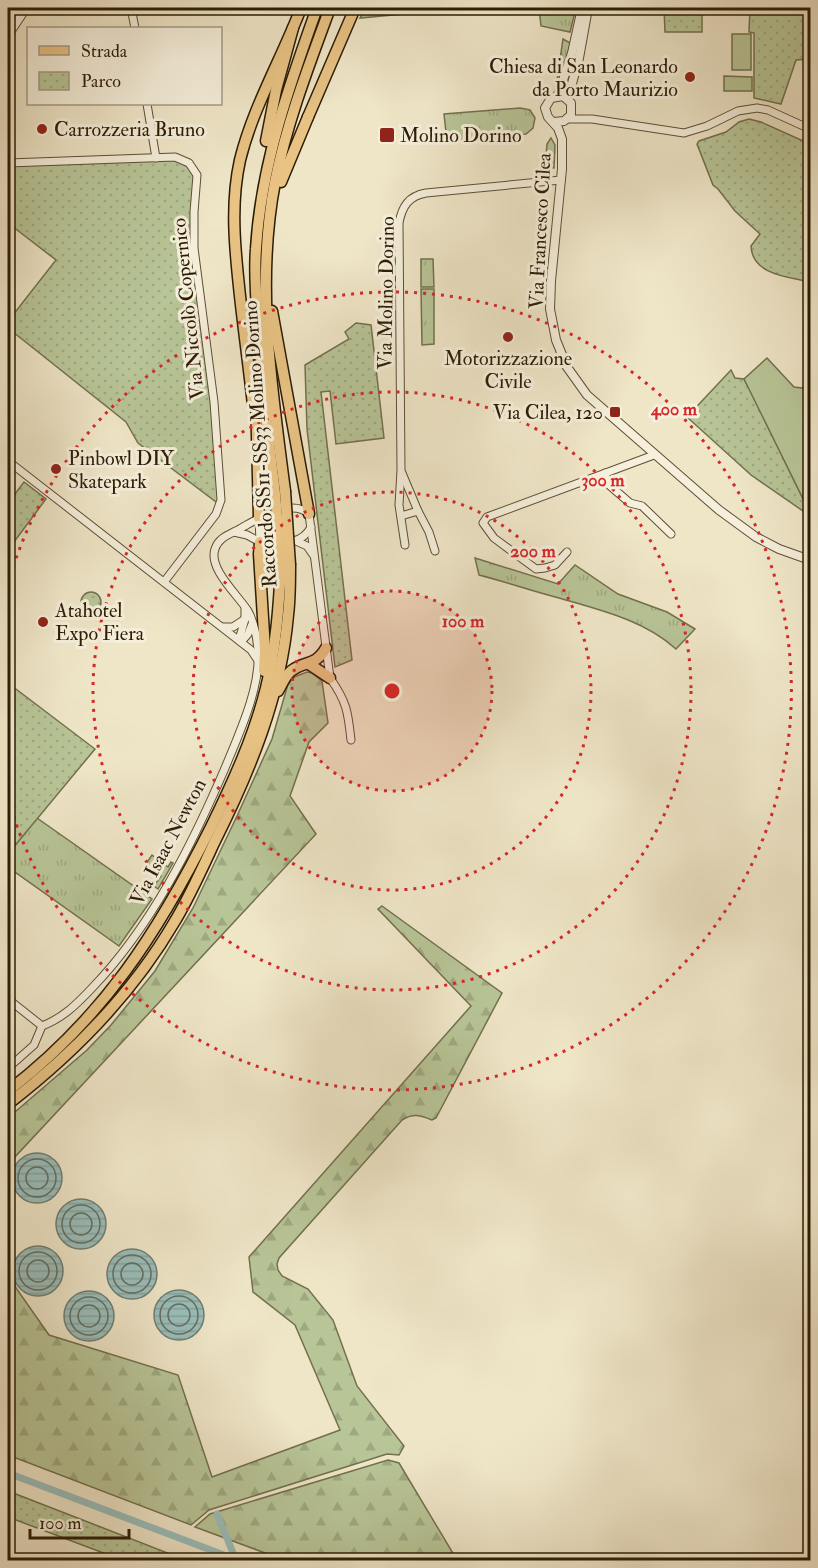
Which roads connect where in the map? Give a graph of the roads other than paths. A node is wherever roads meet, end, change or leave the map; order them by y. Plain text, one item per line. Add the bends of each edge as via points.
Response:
1 (26, 8) edge
2 (131, 8) edge
3 (301, 8) edge
4 (316, 8) edge
5 (330, 8) edge
6 (355, 8) edge
7 (582, 8) edge
8 (588, 8) edge
9 (135, 27) edge
10 (293, 28) junction
11 (8, 35) edge
12 (558, 95) junction
13 (570, 102) junction
14 (147, 105) edge
15 (568, 119) junction
16 (592, 119) junction
17 (554, 122) junction
18 (810, 129) edge
19 (562, 139) junction
20 (156, 158) junction
21 (8, 163) edge
22 (561, 180) junction
23 (268, 231) junction
24 (267, 250) junction
25 (256, 260) junction
26 (256, 282) junction
27 (257, 434) junction
28 (654, 455) junction
29 (8, 461) edge
30 (401, 470) junction
31 (605, 473) junction
32 (280, 492) junction
33 (418, 511) junction
34 (309, 514) junction
35 (401, 516) junction
36 (259, 518) junction
37 (311, 527) junction
38 (234, 532) junction
39 (671, 534) dead end
40 (296, 541) junction
41 (260, 542) junction
42 (405, 545) dead end
43 (435, 551) dead end
44 (567, 552) dead end
45 (314, 557) junction
46 (810, 560) edge
47 (286, 566) junction
48 (164, 582) junction
49 (244, 606) junction
50 (245, 619) junction
51 (252, 623) junction
52 (221, 627) junction
53 (240, 641) junction
54 (326, 648) junction
55 (258, 663) junction
56 (309, 664) junction
57 (330, 678) junction
58 (271, 705) junction
59 (255, 726) junction
60 (351, 740) dead end
61 (8, 999) edge
62 (42, 1026) junction
63 (8, 1068) edge
64 (8, 1091) edge
65 (8, 1104) edge

1 - 11 street
2 - 9 street
3 - 10 main road
4 - 25 main road via 272,145 260,208
5 - 23 main road via 286,135
6 - 23 main road via 283,175
7 - 12 street
8 - 13 street
10 - 25 main road via 273,103 254,211 252,239
10 - 27 main road via 250,130 235,190 234,237
12 - 13 street
12 - 17 street via 549,99 545,108
13 - 15 street via 572,112
13 - 16 street
14 - 20 street
15 - 16 street
15 - 17 street
15 - 19 street, Via Francesco Cilea
16 - 18 street via 684,133 738,111 758,108
17 - 19 street, Via Francesco Cilea
19 - 22 street, Via Francesco Cilea
20 - 21 street, Via Niccolò Copernico
20 - 48 street, Via Niccolò Copernico via 183,159 192,165 197,176 194,248 215,412 221,495 216,514
22 - 28 street, Via Francesco Cilea via 550,298 557,345 587,395
22 - 30 street, Via Molino Dorino via 426,193 415,196 404,206 399,223
23 - 24 main road, Raccordo SS11-SS33 Molino Dorino
24 - 32 main road, Raccordo SS11-SS33 Molino Dorino via 267,335
24 - 34 main road via 272,314
25 - 26 main road, Raccordo SS11-SS33 Molino Dorino
26 - 27 main road via 252,316
26 - 32 main road, Raccordo SS11-SS33 Molino Dorino via 261,386
27 - 36 main road
28 - 31 street
28 - 46 street, Via Francesco Cilea via 745,530 779,549
29 - 48 street
30 - 33 street
30 - 35 street
31 - 39 street via 609,485 630,503 642,506
31 - 44 street via 487,517 483,523 494,538 536,569 555,565
32 - 47 main road, Raccordo SS11-SS33 Molino Dorino, bridge
33 - 35 street
33 - 43 street
34 - 36 street, Via Isaac Newton via 292,508
34 - 37 street
35 - 42 street
36 - 38 street, Via Isaac Newton
36 - 41 street
37 - 40 street via 305,537
37 - 45 street
38 - 41 street
38 - 49 street, Via Isaac Newton via 219,542 214,557
40 - 41 street
40 - 45 street via 307,546
41 - 59 main road via 265,660
45 - 54 street
47 - 58 main road, Raccordo SS11-SS33 Molino Dorino via 288,616
47 - 59 main road, Raccordo SS11-SS33 Molino Dorino via 273,652
48 - 52 street
49 - 50 street
49 - 51 street, Via Isaac Newton
50 - 52 street via 233,627
50 - 53 street
51 - 53 street
51 - 55 street, Via Isaac Newton
52 - 53 street
53 - 55 street via 254,652
54 - 56 main road
54 - 57 street
55 - 62 street, Via Isaac Newton via 255,687 236,742 187,850 160,898 110,970 68,1013
56 - 57 main road
56 - 58 main road via 286,676
57 - 60 street via 343,697
58 - 65 main road, Raccordo SS11-SS33 Molino Dorino via 238,796 163,940 101,1020
59 - 64 main road, Raccordo SS11-SS33 Molino Dorino via 208,833 153,934 89,1016
61 - 62 street
62 - 63 street via 34,1045

